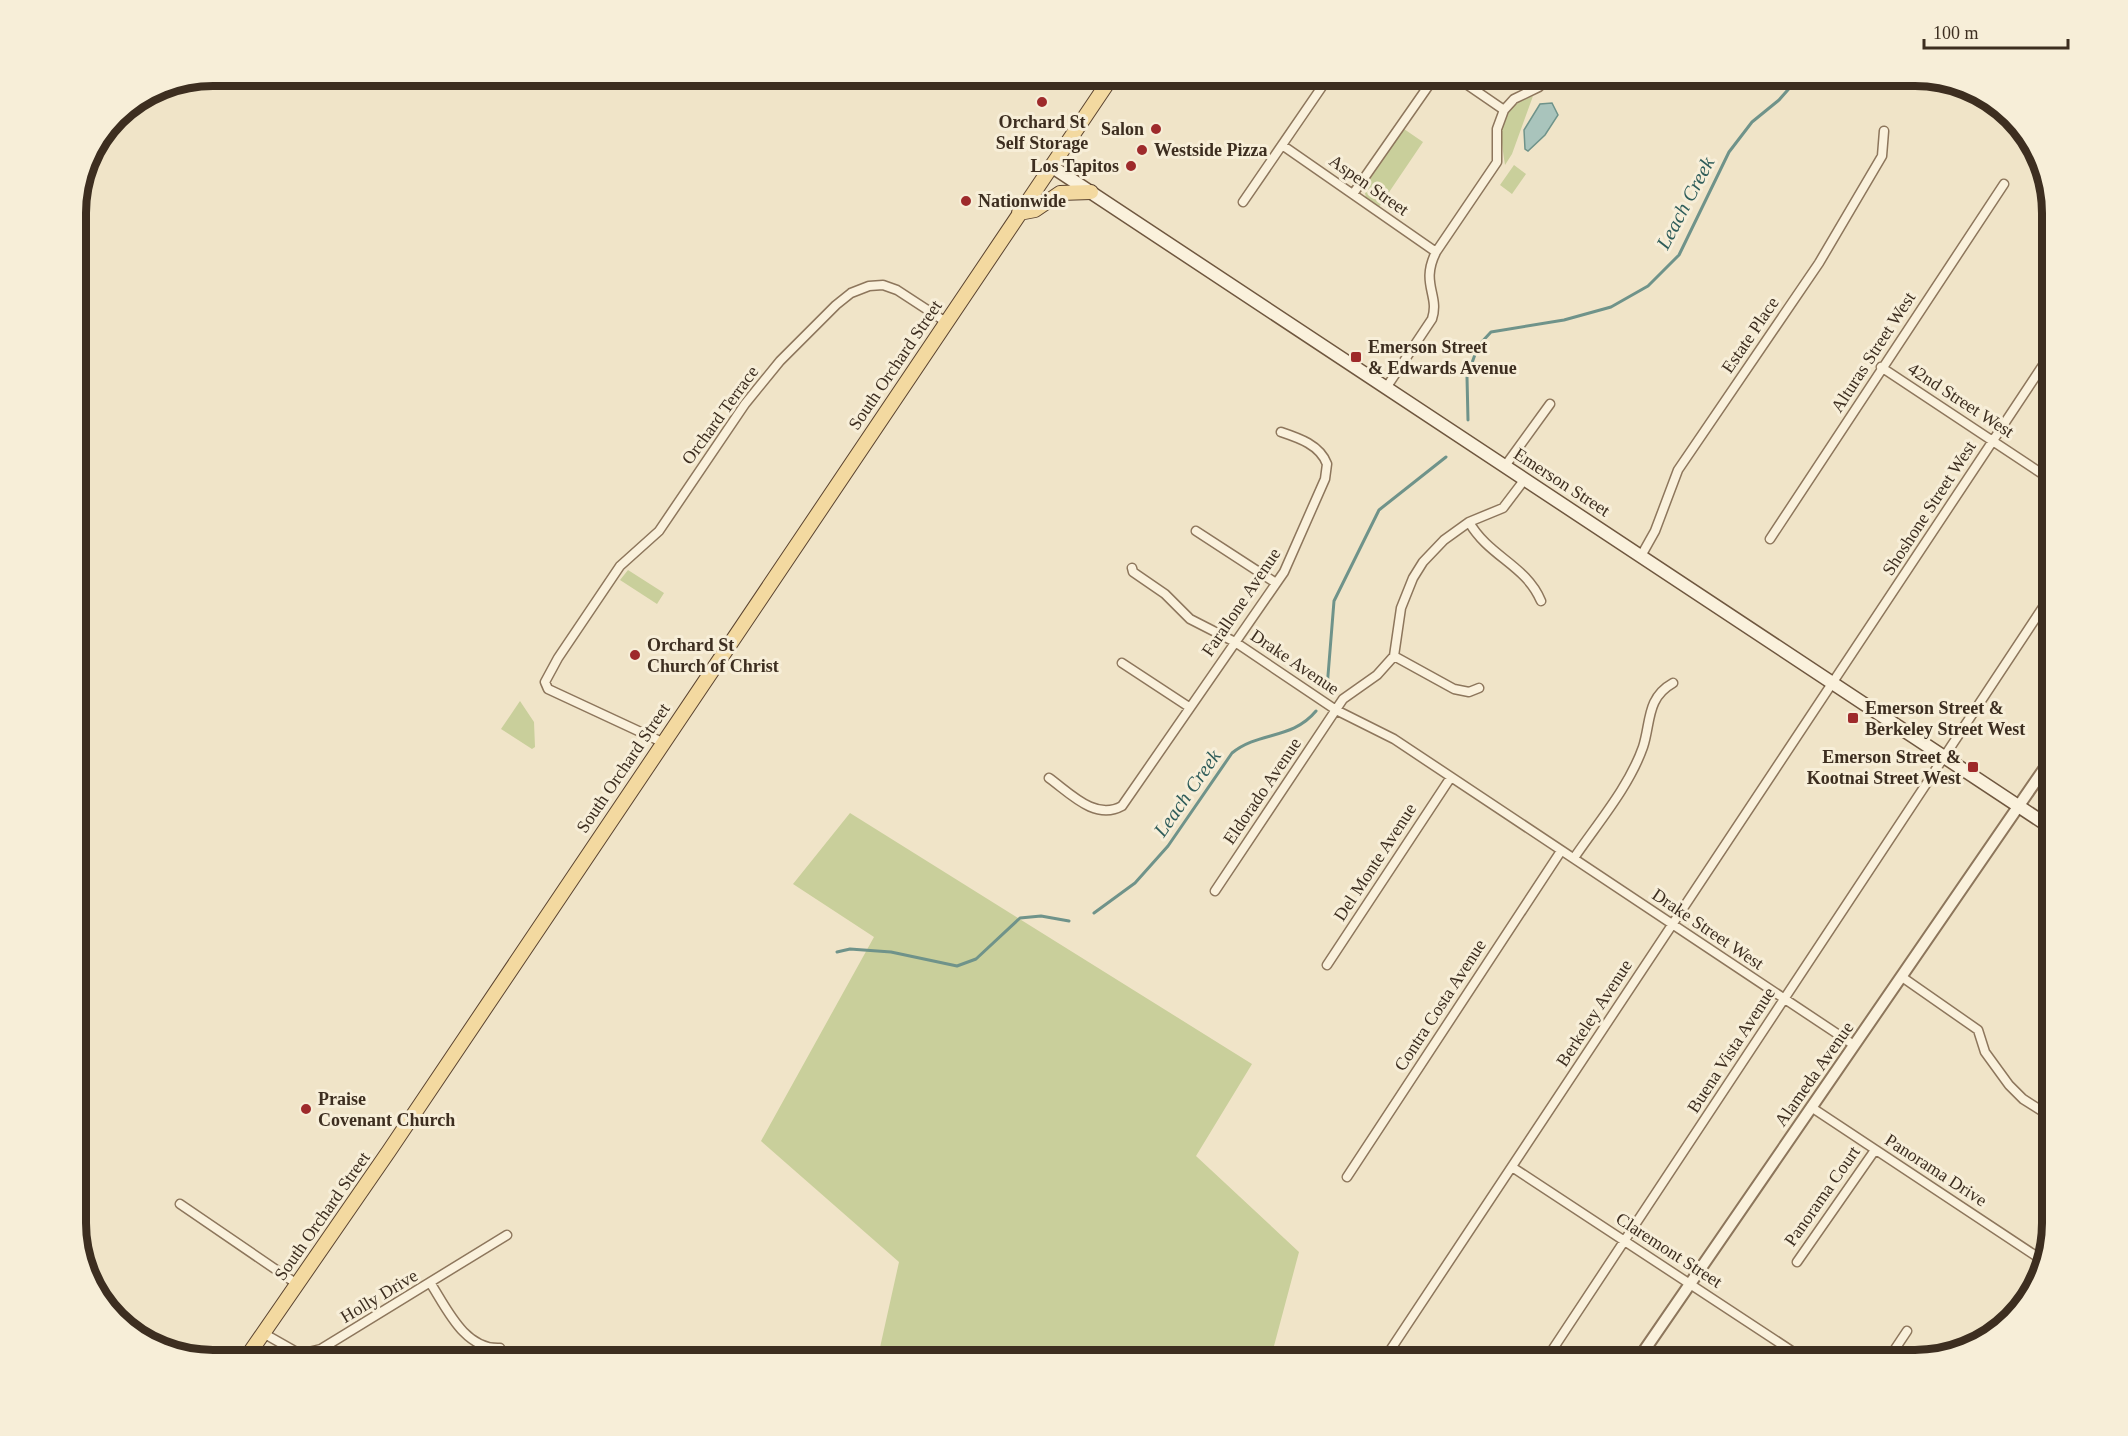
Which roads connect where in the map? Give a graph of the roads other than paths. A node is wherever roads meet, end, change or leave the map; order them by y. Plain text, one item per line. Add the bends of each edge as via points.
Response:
1 (1105, 86) edge
2 (1322, 86) edge
3 (1428, 86) edge
4 (1469, 86) edge
5 (1540, 86) edge
6 (1504, 110) junction
7 (1884, 131) dead end
8 (1282, 145) junction
9 (1051, 165) junction
10 (2004, 184) dead end
11 (1090, 192) junction
12 (1353, 194) junction
13 (1243, 202) dead end
14 (1019, 213) junction
15 (1436, 252) junction
16 (946, 321) junction
17 (2042, 367) edge
18 (1881, 368) junction
19 (1386, 388) junction
20 (1550, 404) dead end
21 (1281, 432) dead end
22 (1993, 441) junction
23 (1505, 466) junction
24 (2042, 474) edge
25 (1525, 480) junction
26 (1469, 522) junction
27 (1196, 531) dead end
28 (1770, 539) dead end
29 (1641, 556) junction
30 (1132, 568) dead end
31 (1276, 583) junction
32 (1541, 601) dead end
33 (2042, 609) edge
34 (1235, 642) junction
35 (1394, 656) junction
36 (1122, 663) dead end
37 (1673, 683) dead end
38 (1834, 684) junction
39 (1479, 688) dead end
40 (1189, 707) junction
41 (1336, 710) junction
42 (662, 742) junction
43 (1944, 757) junction
44 (2042, 772) edge
45 (1451, 777) junction
46 (1049, 778) dead end
47 (2019, 806) junction
48 (2042, 822) edge
49 (1561, 851) junction
50 (1574, 858) junction
51 (1215, 891) dead end
52 (1673, 925) junction
53 (1327, 965) dead end
54 (1902, 977) junction
55 (1784, 1000) junction
56 (1854, 1045) junction
57 (1811, 1107) junction
58 (2042, 1111) edge
59 (1875, 1150) junction
60 (1512, 1167) junction
61 (1347, 1177) dead end
62 (180, 1204) dead end
63 (507, 1235) dead end
64 (1625, 1241) junction
65 (2038, 1257) edge
66 (1797, 1262) dead end
67 (1689, 1282) junction
68 (297, 1284) junction
69 (430, 1284) junction
70 (1906, 1331) dead end
71 (263, 1333) junction
72 (500, 1348) dead end
73 (251, 1350) edge
74 (290, 1350) edge
75 (317, 1350) edge
76 (1390, 1350) edge
77 (1552, 1350) edge
78 (1644, 1350) edge
79 (1791, 1350) edge
80 (1894, 1350) edge

1 - 9 main road, South Orchard Street
2 - 8 street
3 - 12 street
4 - 6 street
5 - 6 street via 1514,99
6 - 15 street via 1497,129 1497,162
7 - 29 street, Estate Place via 1877,166 1820,263 1678,470
8 - 12 street, Aspen Street
8 - 13 street
9 - 11 main road, Emerson Street
9 - 14 main road, South Orchard Street
10 - 18 street, Alturas Street West
11 - 14 main road via 1060,193 1035,210
11 - 19 main road, Emerson Street
12 - 15 street, Aspen Street
14 - 16 main road, South Orchard Street
15 - 19 street via 1429,278 1432,319
16 - 42 main road, South Orchard Street
16 - 42 street, Orchard Terrace via 883,285 851,293 836,305 780,361 745,404 659,531 627,558 563,650 546,678 548,689
17 - 22 street, Shoshone Street West
18 - 22 street, 42nd Street West
18 - 28 street, Alturas Street West
19 - 23 main road, Emerson Street
20 - 23 street
21 - 31 street, Farallone Avenue via 1301,438 1321,453 1327,470 1298,543
22 - 24 street, 42nd Street West
22 - 38 street, Shoshone Street West
23 - 25 main road, Emerson Street
25 - 26 street via 1503,508
25 - 29 main road, Emerson Street
26 - 32 street via 1486,546 1528,577
26 - 35 street via 1444,540 1413,578 1401,608
27 - 31 street
29 - 38 main road, Emerson Street
30 - 34 street, Drake Avenue via 1190,619
31 - 34 street, Farallone Avenue
33 - 43 street, Buena Vista Avenue
34 - 40 street, Farallone Avenue
34 - 41 street, Drake Avenue
35 - 39 street via 1454,689 1469,692
35 - 41 street, Eldorado Avenue
36 - 40 street
37 - 50 street via 1658,694 1635,765
38 - 43 main road, Emerson Street
38 - 52 street, Berkeley Avenue
40 - 46 street, Farallone Avenue via 1126,802 1116,809 1094,810
41 - 45 street via 1394,739
41 - 51 street, Eldorado Avenue
42 - 68 main road, South Orchard Street
43 - 47 main road, Emerson Street
43 - 55 street, Buena Vista Avenue
44 - 47 street, Alameda Avenue
45 - 49 street
45 - 53 street, Del Monte Avenue
47 - 48 main road, Emerson Street
47 - 54 street, Alameda Avenue
49 - 50 street, Drake Street West
49 - 61 street, Contra Costa Avenue
50 - 52 street, Drake Street West
52 - 55 street, Drake Street West
52 - 60 street, Berkeley Avenue
54 - 56 street, Alameda Avenue
54 - 58 street via 1978,1030 1985,1052 2009,1085
55 - 56 street, Drake Street West
55 - 64 street, Buena Vista Avenue
56 - 57 street, Alameda Avenue
57 - 59 street, Panorama Drive
57 - 67 street, Alameda Avenue
59 - 65 street, Panorama Drive
59 - 66 street, Panorama Court
60 - 64 street, Claremont Street
60 - 76 street, Berkeley Avenue
62 - 68 street
63 - 69 street, Holly Drive
64 - 67 street, Claremont Street
64 - 77 street, Buena Vista Avenue
67 - 78 street, Alameda Avenue
67 - 79 street, Claremont Street
68 - 71 main road, South Orchard Street
69 - 72 street via 465,1334 480,1345
69 - 75 street, Holly Drive
70 - 80 street
71 - 73 main road, South Orchard Street
71 - 74 street, Holly Drive

